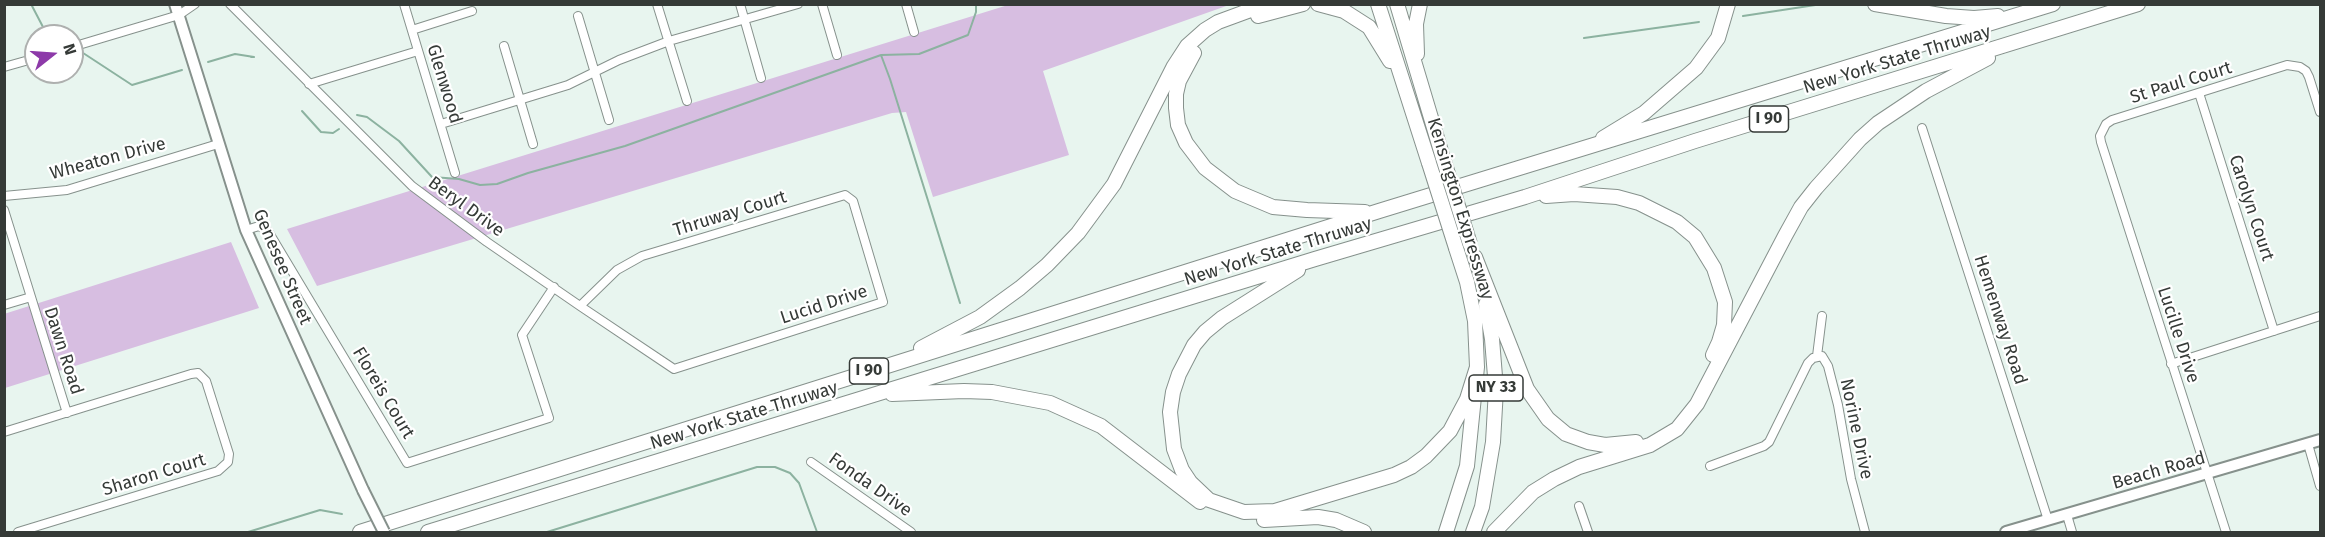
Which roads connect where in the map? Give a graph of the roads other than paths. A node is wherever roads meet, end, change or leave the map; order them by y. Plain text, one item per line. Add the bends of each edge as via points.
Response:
1 (195, 4) edge
2 (230, 4) edge
3 (404, 4) edge
4 (657, 4) edge
5 (740, 4) edge
6 (798, 4) edge
7 (822, 4) edge
8 (906, 4) edge
9 (1267, 4) edge
10 (1304, 4) edge
11 (1318, 4) edge
12 (1378, 4) edge
13 (1397, 4) edge
14 (1420, 4) edge
15 (1728, 4) edge
16 (1875, 4) edge
17 (2138, 4) edge
18 (2047, 6) edge
19 (177, 10) edge
20 (472, 11) dead end
21 (578, 16) dead end
22 (744, 19) junction
23 (412, 30) junction
24 (914, 32) dead end
25 (669, 41) junction
26 (84, 43) edge
27 (2014, 43) junction
28 (504, 46) dead end
29 (418, 51) junction
30 (837, 55) dead end
31 (24, 61) edge
32 (4, 67) edge
33 (595, 71) junction
34 (761, 78) dead end
35 (1419, 83) junction
36 (309, 84) junction
37 (1404, 87) junction
38 (2199, 93) junction
39 (520, 100) junction
40 (687, 101) dead end
41 (2320, 112) edge
42 (609, 120) dead end
43 (441, 124) junction
44 (1923, 128) dead end
45 (218, 144) junction
46 (533, 144) dead end
47 (1580, 151) junction
48 (455, 173) dead end
49 (4, 196) edge
50 (1525, 197) junction
51 (2121, 205) joint
52 (4, 210) edge
53 (1379, 211) junction
54 (246, 230) junction
55 (867, 250) joint
56 (1473, 251) junction
57 (1315, 259) junction
58 (554, 287) junction
59 (31, 297) junction
60 (4, 305) edge
61 (580, 306) junction
62 (1822, 316) dead end
63 (2320, 316) edge
64 (2274, 331) junction
65 (722, 354) joint
66 (1817, 356) junction
67 (2171, 364) junction
68 (890, 365) junction
69 (1477, 367) junction
70 (868, 396) junction
71 (67, 413) junction
72 (4, 432) edge
73 (2320, 440) edge
74 (2308, 444) junction
75 (811, 462) dead end
76 (1710, 466) dead end
77 (2207, 474) junction
78 (2320, 486) edge
79 (1579, 506) dead end
80 (2067, 515) junction
81 (2049, 520) junction
82 (18, 532) edge
83 (360, 532) edge
84 (384, 532) edge
85 (428, 532) edge
86 (911, 532) edge
87 (1364, 532) edge
88 (1446, 532) edge
89 (1473, 532) edge
90 (1494, 532) edge
91 (1588, 532) edge
92 (1865, 532) edge
93 (2006, 532) edge
94 (2072, 532) edge
95 (2226, 532) edge

1 - 19 street
2 - 36 street, Beryl Drive
3 - 23 street, Glenwood
4 - 25 street
5 - 22 street
6 - 22 street
7 - 30 street
8 - 24 street
9 - 68 highway via 1218,22 1187,46 1114,184 1078,233 1047,265 980,318
10 - 53 highway via 1233,23 1208,38 1188,60 1179,81 1178,125 1205,168 1255,201 1307,210
11 - 37 highway via 1344,11 1369,27
12 - 37 highway, Kensington Expressway / NY 33
13 - 35 highway, Kensington Expressway / NY 33
14 - 35 highway via 1416,24
15 - 47 highway via 1718,38 1696,68 1644,113
16 - 18 highway via 1974,18
17 - 27 highway, New York State Thruway / I 90
18 - 47 highway, New York State Thruway / I 90
19 - 26 street
19 - 45 main road, Genesee Street
20 - 23 street
21 - 33 street
22 - 25 street
22 - 34 street
23 - 29 street, Glenwood
25 - 33 street
25 - 40 street
27 - 50 highway, New York State Thruway / I 90
27 - 90 highway via 1902,106 1860,139 1827,174 1801,207 1697,404 1677,429 1650,445 1554,479 1533,492
28 - 39 street
29 - 36 street
29 - 43 street, Glenwood
31 - 32 street
33 - 39 street via 568,85
33 - 42 street
35 - 56 highway, Kensington Expressway / NY 33, bridge
36 - 58 street, Beryl Drive via 412,186
37 - 69 highway, Kensington Expressway / NY 33, bridge via 1467,282 1475,321
38 - 41 street, St Paul Court via 2293,65 2309,76
38 - 51 street, St Paul Court via 2106,124 2101,142
38 - 64 street, Carolyn Court
39 - 43 street
39 - 46 street
43 - 48 street, Glenwood
44 - 81 street, Hemenway Road
45 - 49 street, Wheaton Drive via 67,190
45 - 54 main road, Genesee Street
47 - 53 highway, New York State Thruway / I 90
50 - 56 highway via 1574,194 1639,203 1677,222 1706,253 1721,284 1724,325 1719,342 1675,420 1648,438 1623,444 1588,442 1558,428 1527,389
50 - 57 highway, New York State Thruway / I 90
51 - 67 street, Lucille Drive
52 - 59 street, Dawn Road
53 - 68 highway, New York State Thruway / I 90
54 - 58 street, Floreis Court via 259,226 268,231 407,463 549,418 522,334
54 - 84 main road, Genesee Street, bridge
55 - 61 street, Thruway Court via 854,201 844,195 642,256 617,270
55 - 65 street, Lucid Drive via 883,302
56 - 89 highway, Kensington Expressway / NY 33 via 1492,339 1496,389 1490,468
57 - 69 highway via 1222,318 1194,345 1179,374 1170,412 1174,449 1190,482 1209,500 1244,512 1275,511 1411,467 1450,431
57 - 70 highway, New York State Thruway / I 90
58 - 61 street, Beryl Drive
59 - 60 street
59 - 71 street, Dawn Road
61 - 65 street, Beryl Drive via 674,369
62 - 66 street
63 - 64 street
64 - 67 street
66 - 76 street via 1808,363 1770,442
66 - 92 street, Norine Drive via 1826,361 1833,385
67 - 77 street, Lucille Drive
68 - 83 highway, New York State Thruway / I 90
69 - 88 highway, Kensington Expressway / NY 33 via 1467,466
70 - 85 highway, New York State Thruway / I 90
70 - 87 highway via 964,391 1050,403 1101,426 1216,512 1246,520 1318,517
71 - 72 street
71 - 82 street, Sharon Court via 198,373 206,381 229,454 228,462 218,471
73 - 74 main road, Beach Road
74 - 77 main road, Beach Road
74 - 78 street
75 - 86 street, Fonda Drive
77 - 80 main road, Beach Road
77 - 95 street, Lucille Drive
79 - 91 street
80 - 81 main road, Beach Road
80 - 94 street
81 - 93 main road, Beach Road

